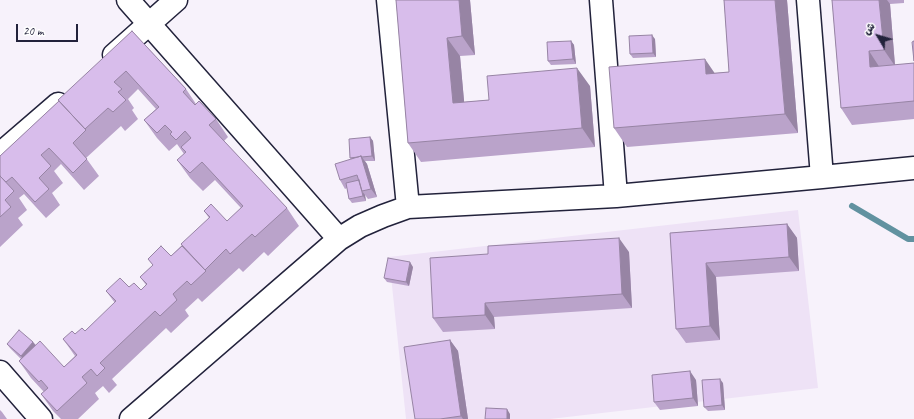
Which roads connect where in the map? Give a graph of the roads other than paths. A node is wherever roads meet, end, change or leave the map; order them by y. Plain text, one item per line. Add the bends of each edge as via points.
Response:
1 (128, 0) edge
2 (176, 0) edge
3 (388, 0) edge
4 (601, 0) edge
5 (808, 0) edge
6 (149, 24) junction
7 (101, 66) edge
8 (71, 92) edge
9 (0, 154) edge
10 (914, 168) edge
11 (822, 177) junction
12 (616, 196) junction
13 (408, 207) junction
14 (338, 239) junction
15 (0, 372) edge
16 (41, 419) edge
17 (131, 419) edge

1 - 6 street
2 - 6 street
3 - 13 street
4 - 12 street
5 - 11 street
6 - 7 street
6 - 14 street
8 - 9 street
10 - 11 street
11 - 12 street
12 - 13 street
13 - 14 street via 360,226
14 - 17 street
15 - 16 street

